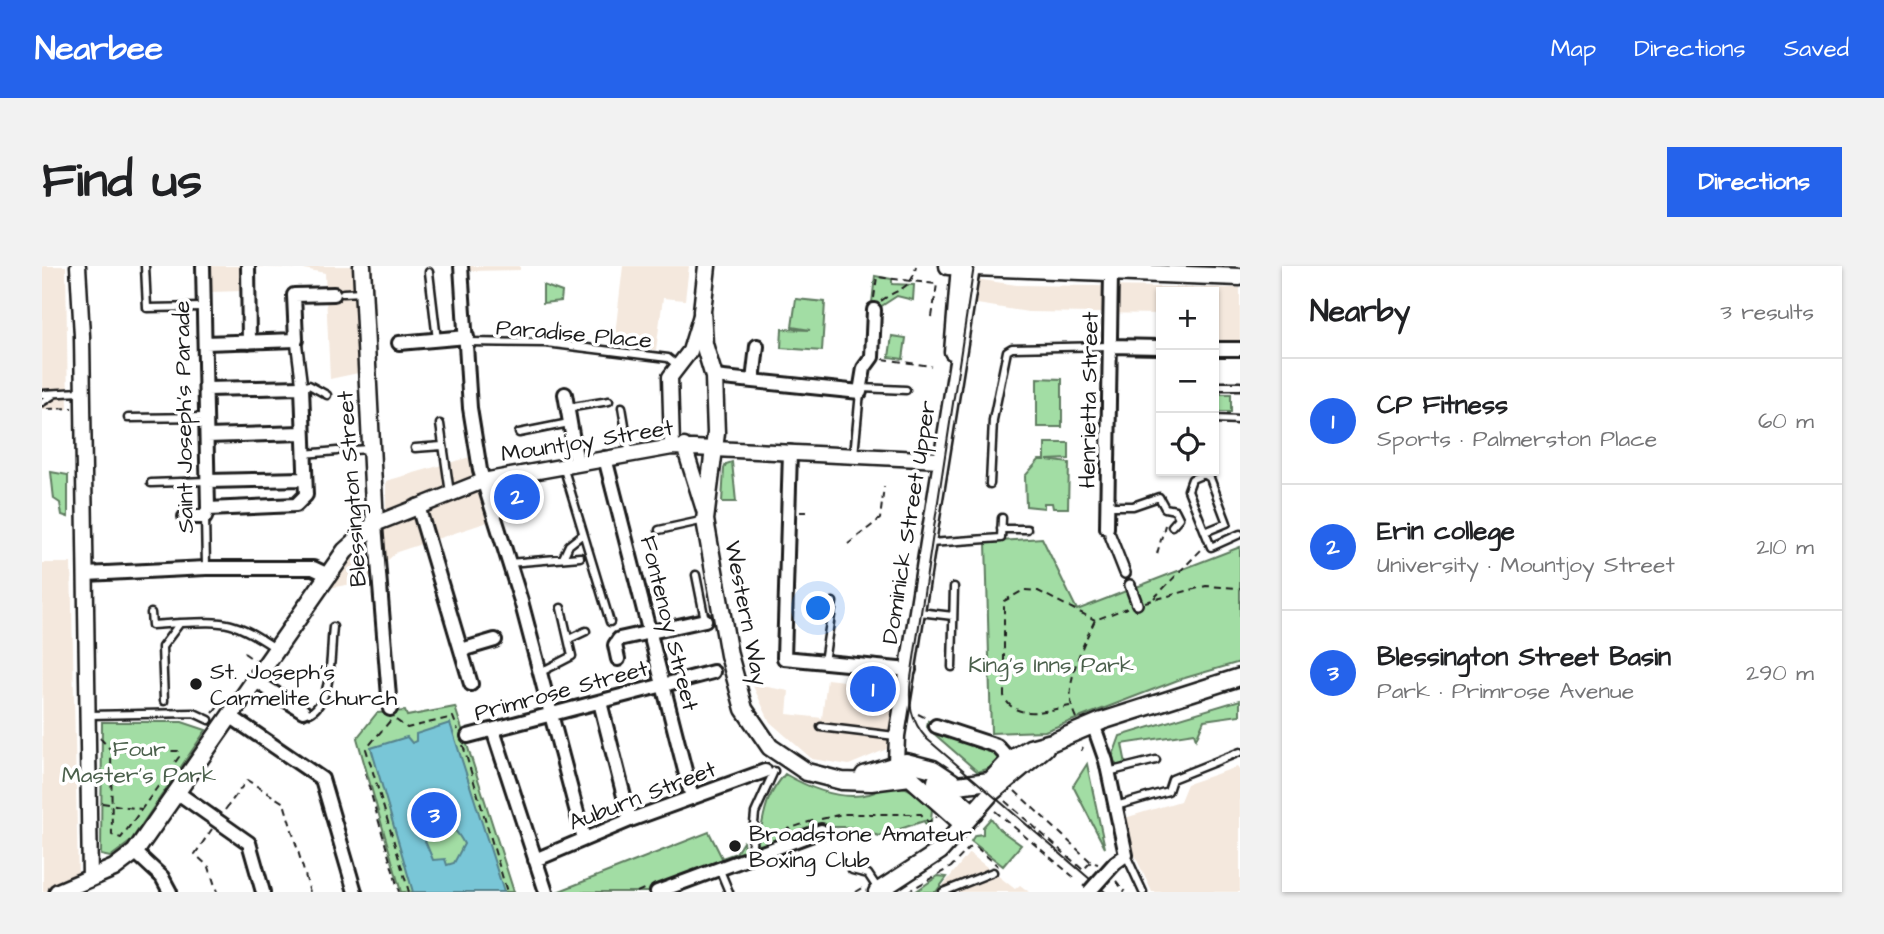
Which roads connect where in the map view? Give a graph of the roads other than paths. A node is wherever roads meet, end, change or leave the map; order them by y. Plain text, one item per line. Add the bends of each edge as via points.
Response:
1 (78, 266) edge
2 (145, 266) edge
3 (202, 266) edge
4 (248, 266) edge
5 (362, 266) edge
6 (461, 266) edge
7 (706, 266) edge
8 (960, 267) edge
9 (1136, 270) edge
10 (429, 272) dead end
11 (1111, 274) junction
12 (1240, 277) edge
13 (362, 292) junction
14 (338, 294) joint
15 (203, 307) junction
16 (874, 310) road end
17 (702, 311) junction
18 (296, 340) junction
19 (437, 340) junction
20 (467, 340) junction
21 (249, 341) junction
22 (205, 343) junction
23 (398, 343) dead end
24 (757, 346) dead end
25 (1110, 346) junction
26 (1156, 348) edge
27 (1219, 349) edge
28 (1240, 349) edge
29 (677, 365) junction
30 (714, 377) junction
31 (753, 381) junction
32 (42, 386) edge
33 (1219, 386) edge
34 (1240, 386) edge
35 (302, 387) junction
36 (206, 389) junction
37 (861, 390) junction
38 (906, 390) dead end
39 (83, 392) junction
40 (42, 394) edge
41 (54, 394) junction
42 (327, 395) dead end
43 (566, 401) joint
44 (609, 401) dead end
45 (42, 402) edge
46 (622, 407) dead end
47 (207, 417) junction
48 (128, 418) dead end
49 (1219, 419) edge
50 (1240, 420) edge
51 (569, 423) junction
52 (440, 424) dead end
53 (625, 425) dead end
54 (302, 433) junction
55 (519, 433) dead end
56 (207, 436) junction
57 (442, 446) junction
58 (678, 447) junction
59 (415, 448) dead end
60 (714, 448) junction
61 (370, 449) junction
62 (353, 450) dead end
63 (337, 451) dead end
64 (790, 452) junction
65 (302, 454) junction
66 (854, 454) junction
67 (605, 458) junction
68 (941, 460) junction
69 (570, 464) junction
70 (304, 479) junction
71 (208, 481) junction
72 (483, 481) junction
73 (152, 483) dead end
74 (990, 484) dead end
75 (450, 493) junction
76 (418, 506) junction
77 (1107, 506) junction
78 (207, 513) junction
79 (705, 515) junction
80 (185, 517) dead end
81 (1002, 518) dead end
82 (374, 524) junction
83 (1172, 526) road end
84 (1001, 529) junction
85 (1027, 529) dead end
86 (659, 530) dead end
87 (1108, 531) joint
88 (1205, 532) junction
89 (583, 534) junction
90 (1240, 534) edge
91 (928, 544) junction
92 (580, 557) dead end
93 (563, 558) junction
94 (509, 564) junction
95 (206, 568) junction
96 (1125, 573) dead end
97 (86, 575) junction
98 (328, 575) junction
99 (696, 575) dead end
100 (1130, 585) dead end
101 (954, 587) dead end
102 (833, 602) dead end
103 (1137, 604) road end
104 (561, 608) dead end
105 (919, 612) junction
106 (152, 613) dead end
107 (953, 615) junction
108 (705, 620) joint
109 (610, 622) dead end
110 (180, 623) junction
111 (333, 627) dead end
112 (586, 631) dead end
113 (651, 631) junction
114 (569, 639) junction
115 (495, 640) dead end
116 (276, 649) junction
117 (461, 650) junction
118 (618, 659) dead end
119 (824, 663) junction
120 (952, 667) dead end
121 (909, 670) junction
122 (541, 672) junction
123 (713, 673) dead end
124 (1240, 677) edge
125 (254, 680) junction
126 (471, 684) dead end
127 (664, 684) junction
128 (164, 701) dead end
129 (600, 702) junction
130 (390, 709) dead end
131 (303, 711) joint
132 (552, 713) junction
133 (87, 715) junction
134 (230, 716) junction
135 (209, 720) road end
136 (936, 726) dead end
137 (1087, 726) junction
138 (821, 727) dead end
139 (493, 730) junction
140 (468, 736) dead end
141 (897, 736) junction
142 (1052, 742) junction
143 (1240, 752) edge
144 (1010, 760) junction
145 (1156, 760) dead end
146 (896, 763) junction
147 (914, 763) junction
148 (769, 771) joint
149 (1108, 772) junction
150 (856, 780) junction
151 (995, 792) junction
152 (178, 793) junction
153 (692, 798) junction
154 (1119, 806) junction
155 (969, 819) junction
156 (630, 820) junction
157 (821, 831) dead end
158 (584, 839) junction
159 (751, 851) junction
160 (135, 852) junction
161 (1126, 855) junction
162 (535, 860) junction
163 (718, 867) junction
164 (852, 870) dead end
165 (993, 872) dead end
166 (81, 885) edge
167 (875, 889) edge
168 (58, 892) edge
169 (170, 892) edge
170 (263, 892) edge
171 (355, 892) edge
172 (546, 892) edge
173 (657, 892) edge
174 (729, 892) edge
175 (943, 892) edge
176 (1088, 892) edge
177 (1143, 892) edge

1 - 39 street
2 - 15 lane via 147,308
3 - 15 street, Saint Joseph's Parade
4 - 21 street
5 - 13 main road, Blessington Street
6 - 20 street
7 - 17 main road, Western Way
8 - 11 main road
8 - 68 street, Dominick Street Upper via 951,334 954,370
9 - 11 main road
9 - 12 main road
10 - 19 lane
11 - 25 street, Henrietta Street
13 - 14 lane
13 - 61 main road, Blessington Street
14 - 18 street via 294,295
15 - 22 street, Saint Joseph's Parade
16 - 37 street via 872,357 864,368
17 - 29 street via 690,351
17 - 30 main road, Western Way via 705,350
18 - 21 street
18 - 35 street
19 - 20 street
19 - 23 street
20 - 29 lane, Paradise Place via 546,343 668,358
20 - 72 street via 470,408
21 - 22 street
22 - 36 street, Saint Joseph's Parade
24 - 31 street
25 - 26 street
25 - 74 lane via 1006,351 993,420
25 - 77 street, Henrietta Street
27 - 28 street
29 - 58 street, Western Way via 670,377
30 - 31 street
30 - 60 main road, Western Way
31 - 37 street
32 - 41 lane
33 - 34 lane
35 - 36 street
35 - 42 lane via 309,385
35 - 54 street
36 - 47 street, Saint Joseph's Parade
37 - 38 lane
37 - 66 lane
39 - 41 lane
39 - 97 street
40 - 41 lane
41 - 45 lane
43 - 44 lane
43 - 51 street
46 - 53 lane
47 - 48 lane
47 - 56 street, Saint Joseph's Parade
49 - 50 lane
51 - 55 lane
51 - 69 street
52 - 57 lane
54 - 56 street
54 - 65 street
56 - 71 street, Saint Joseph's Parade
57 - 59 lane
57 - 75 lane
58 - 60 street, Mountjoy Street
58 - 67 street, Mountjoy Street via 629,447
58 - 79 street, Western Way
60 - 64 street, Mountjoy Street
60 - 79 main road, Western Way
61 - 62 lane
61 - 82 main road, Blessington Street
63 - 65 lane
64 - 66 street, Mountjoy Street
64 - 119 street via 784,658
65 - 70 street
66 - 68 street, Mountjoy Street
67 - 69 street, Mountjoy Street
67 - 113 street, Fontenoy Street
68 - 91 street, Dominick Street Upper
69 - 72 street, Mountjoy Street
69 - 89 lane
70 - 71 street
70 - 78 street via 306,495 296,505
71 - 73 lane
71 - 78 street, Saint Joseph's Parade
72 - 75 street, Mountjoy Street
72 - 94 street
75 - 76 street, Mountjoy Street
76 - 82 street, Mountjoy Street
76 - 117 street
77 - 83 lane via 1133,506 1160,496 1165,508 1175,510 1179,518
77 - 87 street, Henrietta Street
78 - 80 street
78 - 95 lane, Saint Joseph's Parade
79 - 86 lane
79 - 150 main road, Western Way via 736,686 755,730 783,758 807,772
81 - 84 lane
82 - 98 main road via 349,546
82 - 130 street, Blessington Street
84 - 85 lane
84 - 91 lane via 1001,538
87 - 96 street
88 - 88 lane via 1227,523 1210,478 1204,474 1192,479 1188,490
88 - 90 lane via 1211,547
89 - 93 lane via 569,545
89 - 109 lane
91 - 105 street, Dominick Street Upper
92 - 93 lane
93 - 94 lane
94 - 122 street
95 - 97 street
95 - 98 street via 313,568
97 - 133 street
98 - 116 main road
99 - 108 lane
100 - 103 street
101 - 107 lane
102 - 119 lane
104 - 114 lane
105 - 107 lane
105 - 121 street, Dominick Street Upper
106 - 110 lane via 152,625
107 - 120 lane
108 - 113 street
110 - 116 lane via 239,625
110 - 128 lane via 162,647
111 - 131 lane via 326,693 318,708
112 - 114 lane
113 - 118 street via 616,642
113 - 127 street, Fontenoy Street
114 - 122 lane via 572,657
115 - 117 street
116 - 125 main road
117 - 126 street
119 - 121 street
121 - 141 street, Dominick Street Upper
122 - 132 street
123 - 127 street, Primrose Street
124 - 137 main road
125 - 131 street
125 - 134 main road
127 - 129 street, Primrose Street
127 - 153 street, Fontenoy Street
129 - 132 street, Primrose Street
129 - 156 street
132 - 139 street, Primrose Street
132 - 158 street
133 - 135 lane via 194,713
133 - 166 street
134 - 152 main road
134 - 171 street via 322,779
136 - 144 street via 997,746
137 - 142 main road
137 - 149 street
138 - 141 lane
139 - 140 street, Primrose Street
139 - 162 street
141 - 146 street, Dominick Street Upper
142 - 144 main road
142 - 151 main road
143 - 154 lane via 1172,779 1168,791
144 - 151 main road
145 - 149 lane
146 - 147 main road
146 - 150 main road
147 - 151 main road via 957,785
147 - 155 main road
148 - 153 street, Auburn Street
148 - 159 lane via 755,813
149 - 154 street
150 - 155 main road, Western Way via 910,777
151 - 155 main road
152 - 160 main road
152 - 170 street via 249,843
153 - 156 street, Auburn Street
154 - 161 street
155 - 167 main road via 939,852
156 - 158 street, Auburn Street
157 - 159 street
158 - 162 street, Auburn Street
159 - 163 street
160 - 166 main road
160 - 169 street via 162,877
161 - 176 street, bridge
161 - 177 lane
162 - 172 street
163 - 173 street
163 - 174 lane
164 - 167 lane via 868,874
165 - 175 lane
166 - 168 main road

